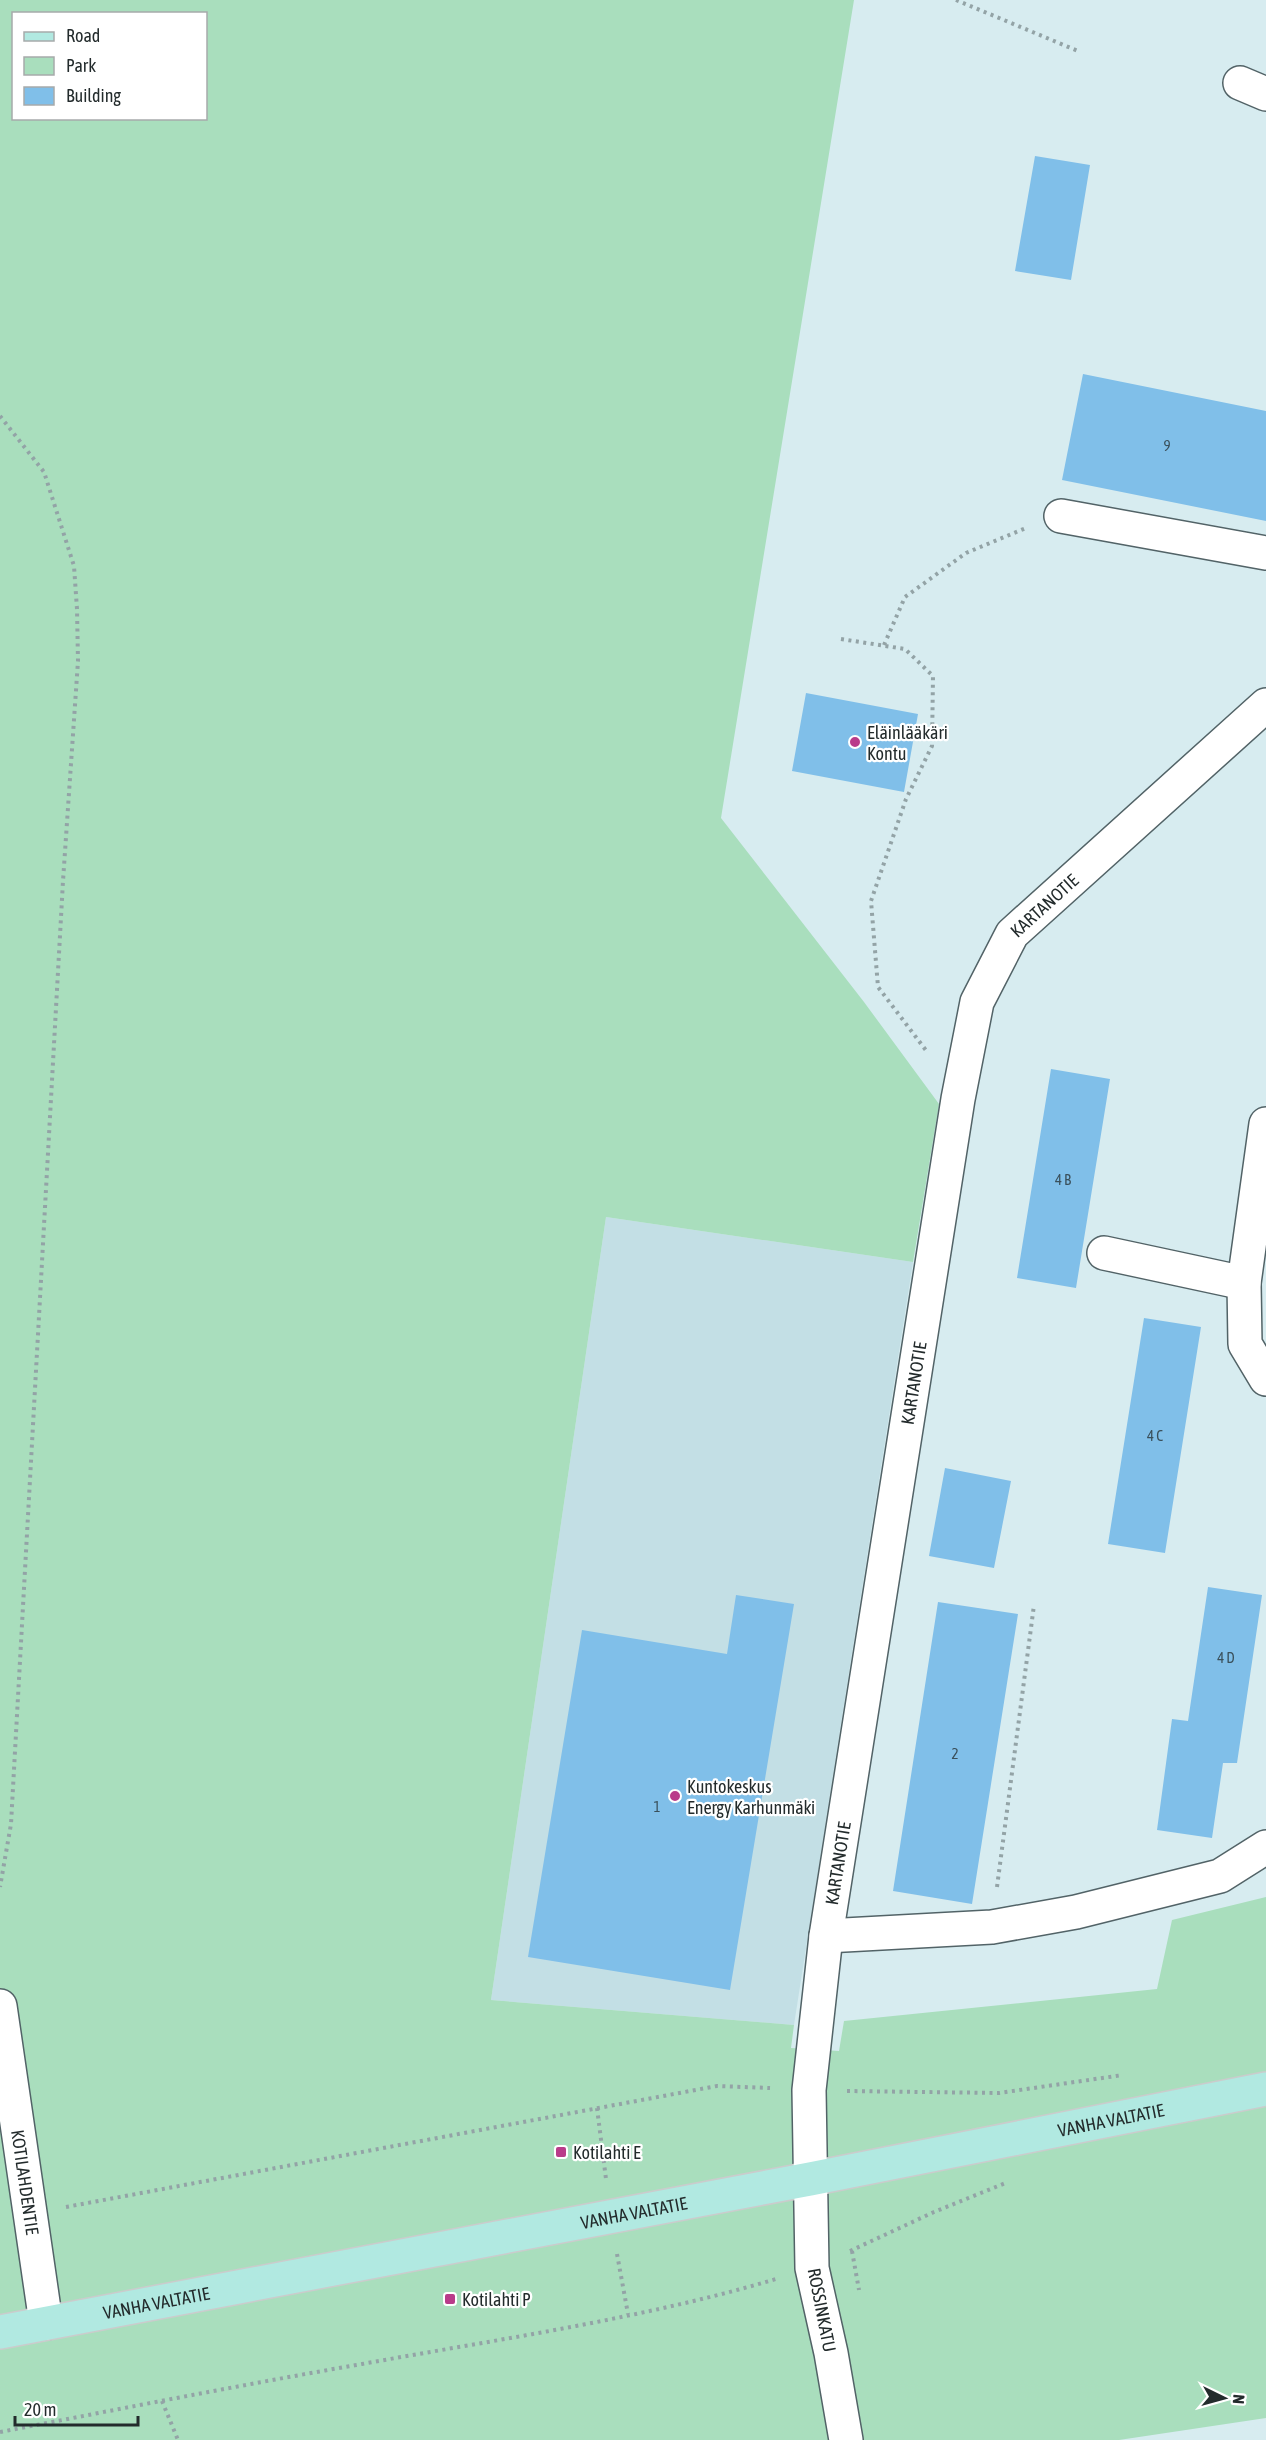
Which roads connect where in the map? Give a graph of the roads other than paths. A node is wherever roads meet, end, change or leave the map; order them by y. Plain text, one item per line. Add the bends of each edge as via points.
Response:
1 (1061, 516) road end
2 (1266, 553) edge
3 (1266, 705) edge
4 (1266, 1124) edge
5 (1104, 1253) dead end
6 (1244, 1283) junction
7 (1266, 1379) edge
8 (1266, 1847) edge
9 (826, 1936) junction
10 (0, 2006) edge
11 (1266, 2089) edge
12 (810, 2179) junction
13 (46, 2323) junction
14 (0, 2332) edge
15 (846, 2440) edge

1 - 2 street
3 - 9 street, KARTANOTIE via 1012,934 977,1002 958,1099
4 - 6 street
5 - 6 street
6 - 7 street via 1245,1344
8 - 9 street via 1220,1876 1076,1912 992,1927
9 - 12 street, KARTANOTIE via 809,2090
10 - 13 street, KOTILAHDENTIE
11 - 12 main road, VANHA VALTATIE
12 - 13 main road, VANHA VALTATIE
12 - 15 street, ROSSINKATU via 813,2268
13 - 14 main road, VANHA VALTATIE

